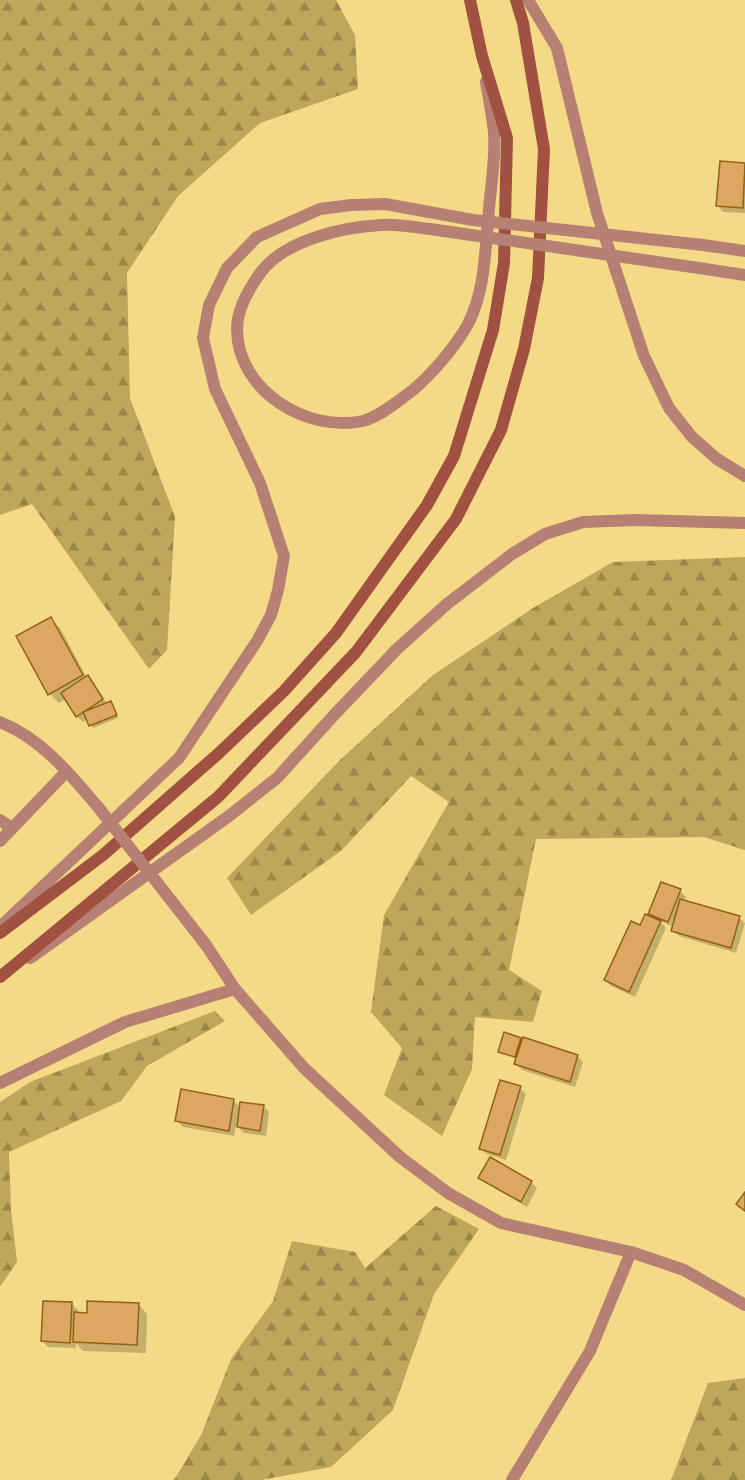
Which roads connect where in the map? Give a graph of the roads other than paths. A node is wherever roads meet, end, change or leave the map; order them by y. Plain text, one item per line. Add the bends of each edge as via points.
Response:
1 (470, 0) edge
2 (516, 0) edge
3 (528, 0) edge
4 (482, 56) junction
5 (745, 251) edge
6 (745, 275) edge
7 (745, 476) edge
8 (745, 523) edge
9 (0, 722) edge
10 (67, 771) junction
11 (0, 820) edge
12 (12, 828) junction
13 (0, 841) edge
14 (0, 927) edge
15 (0, 933) edge
16 (0, 979) edge
17 (235, 989) junction
18 (0, 1083) edge
19 (631, 1252) junction
20 (745, 1305) edge
21 (512, 1480) edge

1 - 4 street
2 - 16 street via 544,149 538,278 524,349 501,430 456,519 356,652 218,797
3 - 7 street via 557,48 597,213 644,356 669,408 692,437
4 - 6 street, bridge via 494,133 492,174 484,263 468,324 426,378 398,402 365,421 335,423 314,419 279,403 242,360 237,326 247,296 263,269 278,255 322,236 382,225 430,230 699,268
4 - 15 street via 507,138 504,262 493,330 454,456 427,505 336,633 284,692 103,855
5 - 14 street, bridge via 473,220 385,204 320,209 257,237 227,268 208,304 203,338 215,389 260,483 284,556 271,615 179,758
8 - 16 street via 583,522 545,534 512,554 397,649 277,777 229,816
9 - 10 street via 19,730
10 - 12 street
10 - 17 street, bridge via 206,945
11 - 12 street
12 - 13 street
17 - 18 street via 124,1022
17 - 19 street via 304,1068 400,1157 448,1192 501,1223
19 - 20 street via 684,1270
19 - 21 street via 590,1351

